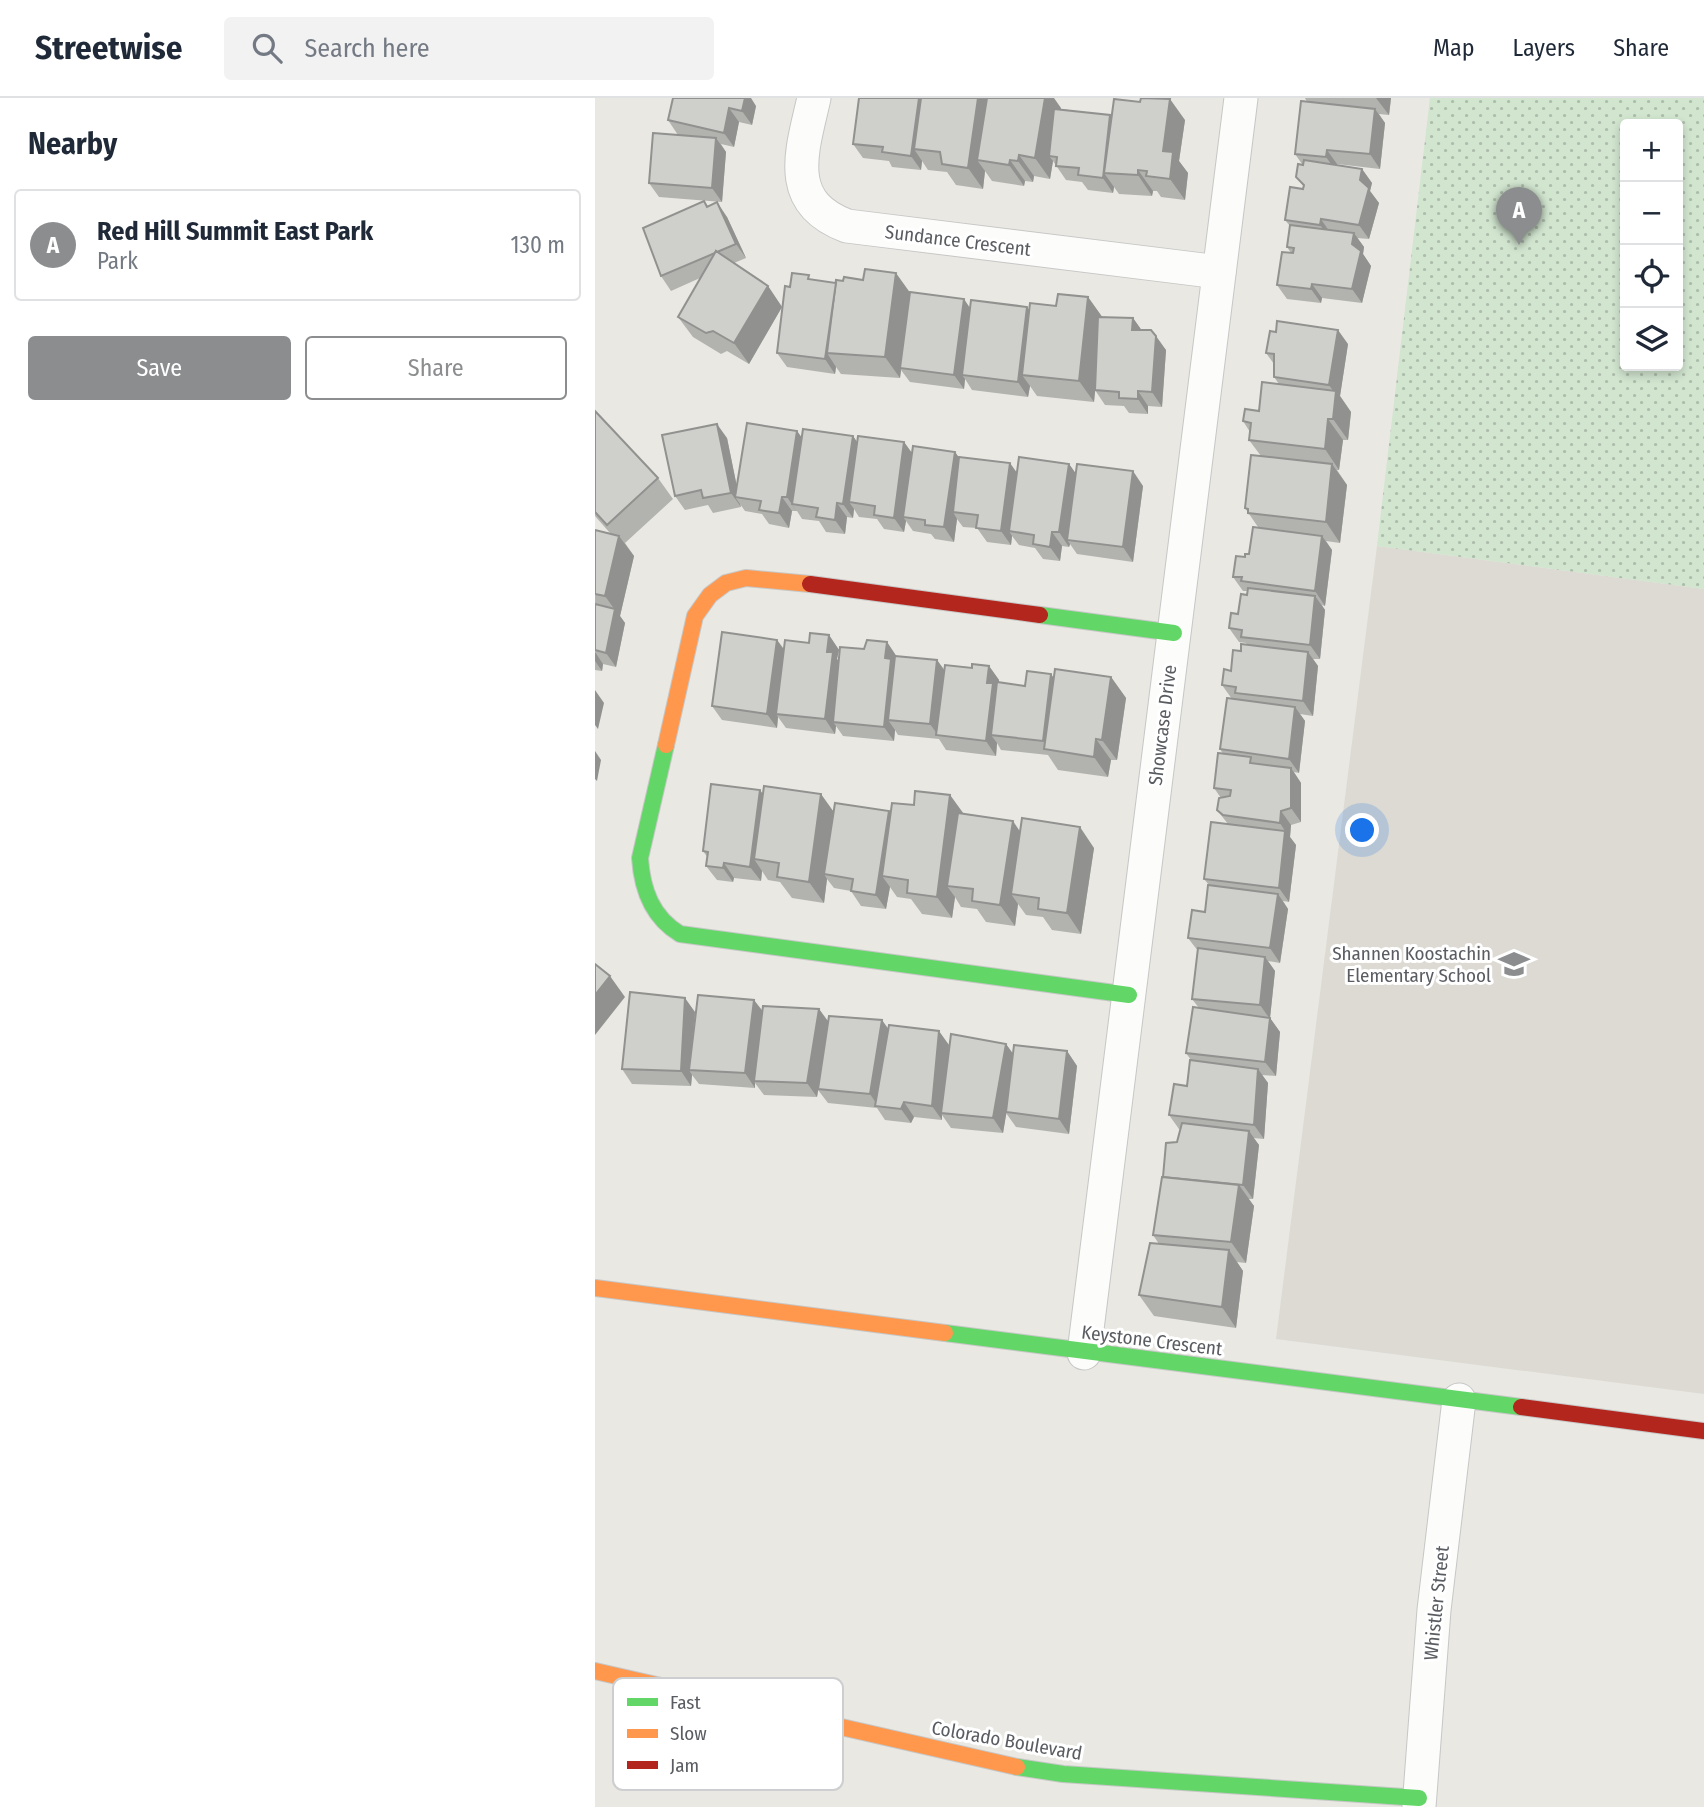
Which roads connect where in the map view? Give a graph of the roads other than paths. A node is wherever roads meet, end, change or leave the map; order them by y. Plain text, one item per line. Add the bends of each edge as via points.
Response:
1 (814, 98) edge
2 (1241, 98) edge
3 (1219, 272) junction
4 (1174, 633) junction
5 (1129, 995) junction
6 (595, 1289) edge
7 (1084, 1353) junction
8 (1459, 1400) junction
9 (1704, 1431) edge
10 (595, 1671) edge
11 (626, 1678) edge
12 (843, 1728) edge
13 (1419, 1802) edge

1 - 3 street, Sundance Crescent via 800,161 803,185 829,219 847,226
2 - 3 street, Showcase Drive
3 - 4 street, Showcase Drive
4 - 5 street, Showcase Drive
4 - 5 street via 772,579 744,577 721,583 695,616 640,858 643,888 654,910 666,927 680,934
5 - 7 street, Showcase Drive
6 - 7 street, Keystone Crescent
7 - 8 street, Keystone Crescent
8 - 9 street, Keystone Crescent
8 - 13 street, Whistler Street via 1434,1610
10 - 11 street, Colorado Boulevard
12 - 13 street, Colorado Boulevard via 1063,1774

